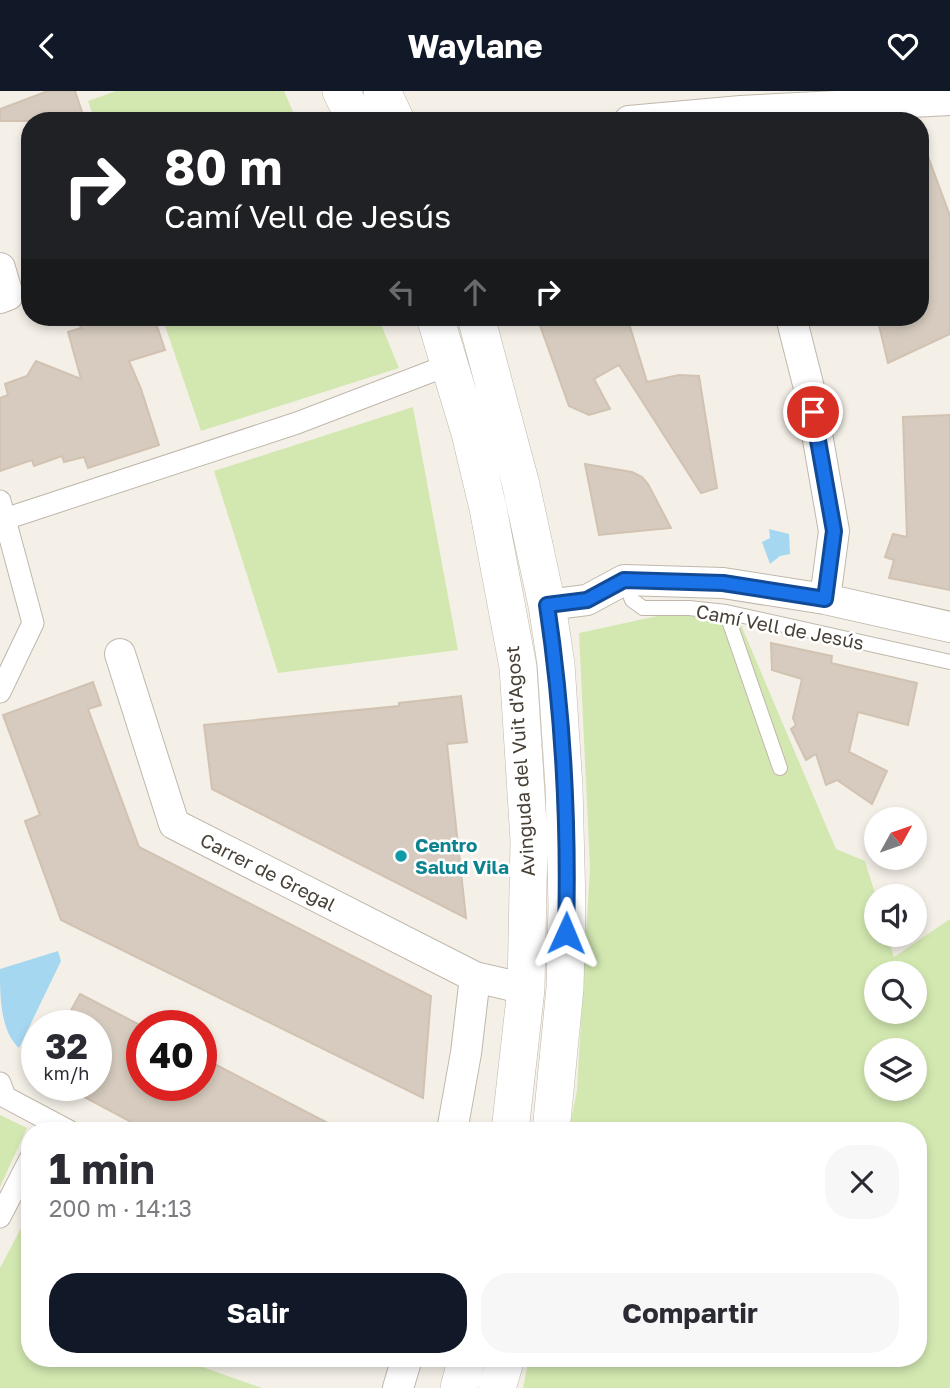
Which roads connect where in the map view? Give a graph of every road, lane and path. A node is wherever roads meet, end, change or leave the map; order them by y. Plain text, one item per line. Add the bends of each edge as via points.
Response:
1 (341, 91) edge
2 (382, 91) edge
3 (950, 100) edge
4 (740, 107) edge
5 (352, 112) edge
6 (392, 112) edge
7 (700, 112) edge
8 (0, 268) edge
9 (0, 297) edge
10 (438, 326) edge
11 (477, 326) edge
12 (793, 326) edge
13 (451, 364) junction
14 (2, 510) edge
15 (624, 580) junction
16 (825, 599) junction
17 (547, 605) junction
18 (726, 612) junction
19 (950, 627) edge
20 (120, 654) dead end
21 (950, 662) edge
22 (0, 692) edge
23 (780, 768) dead end
24 (475, 977) junction
25 (526, 989) junction
26 (0, 1083) edge
27 (41, 1122) edge
28 (454, 1122) edge
29 (511, 1122) edge
30 (552, 1122) edge
31 (21, 1176) edge
32 (0, 1217) edge
33 (404, 1367) edge
34 (465, 1367) edge
35 (503, 1367) edge
36 (398, 1388) edge
37 (459, 1388) edge
38 (497, 1388) edge

1 - 5 street
2 - 6 street
3 - 4 street
4 - 7 street
8 - 9 street via 8,295
10 - 13 street, Avinguda del Vuit d'Agost
11 - 17 street, Avinguda del Vuit d'Agost via 521,485
12 - 16 street via 834,531
13 - 14 street via 285,427
13 - 25 street, Avinguda del Vuit d'Agost via 488,508 518,667 529,840
14 - 22 street via 33,624
15 - 16 street, Camí Vell de Jesús via 723,583
15 - 17 street via 587,600
15 - 18 lane, Camí Vell de Jesús via 632,600 643,608
16 - 19 street, Camí Vell de Jesús
17 - 30 street, Avinguda del Vuit d'Agost via 556,664 567,906 565,988
18 - 21 lane, Camí Vell de Jesús
18 - 23 lane
20 - 24 street, Carrer de Gregal via 174,824
24 - 25 street, Carrer de Gregal
24 - 28 street
25 - 29 street, Avinguda del Vuit d'Agost
26 - 27 street via 5,1097
31 - 32 street
33 - 36 street
34 - 37 street
35 - 38 street

